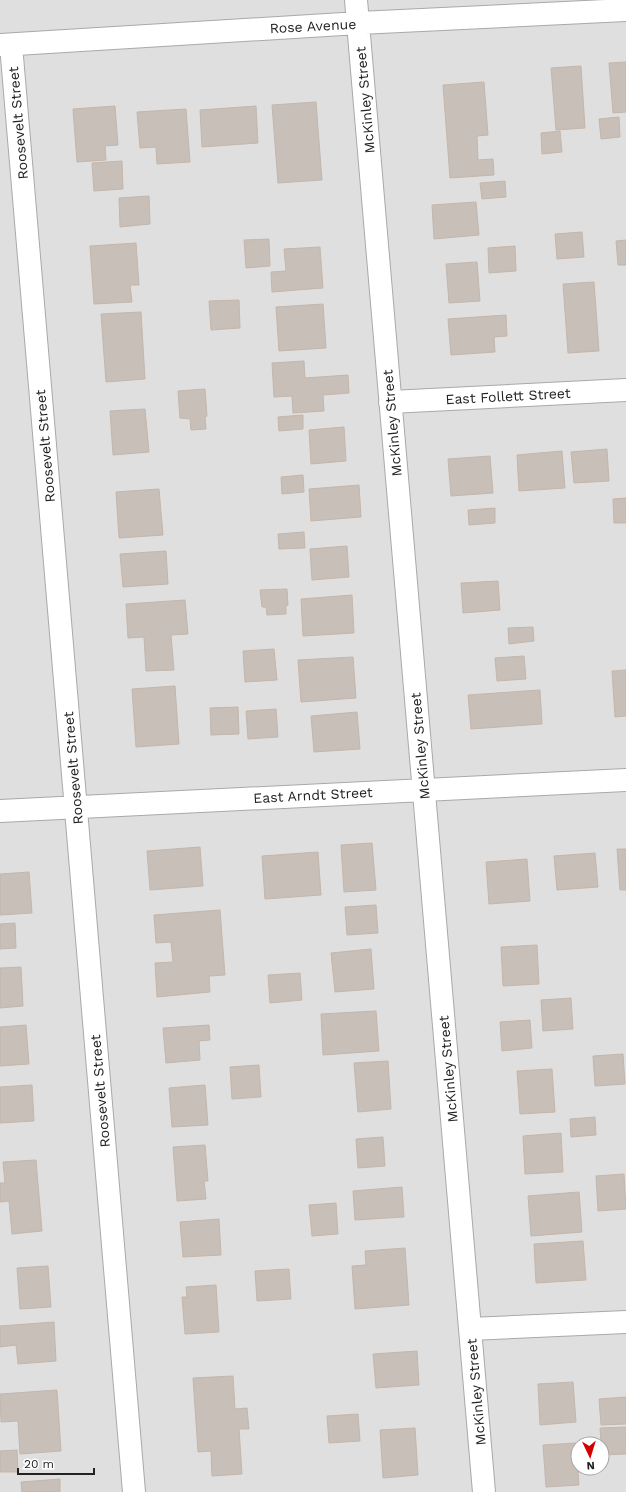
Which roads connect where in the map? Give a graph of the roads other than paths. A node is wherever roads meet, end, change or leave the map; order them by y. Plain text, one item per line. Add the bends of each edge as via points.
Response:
1 (356, 0) edge
2 (626, 10) edge
3 (358, 23) junction
4 (6, 45) edge
5 (626, 390) edge
6 (390, 402) junction
7 (626, 780) edge
8 (424, 789) junction
9 (76, 807) junction
10 (0, 811) edge
11 (626, 1322) edge
12 (470, 1329) junction
13 (134, 1492) edge
14 (484, 1492) edge

1 - 3 street, McKinley Street
2 - 3 street, Rose Avenue
3 - 4 street, Rose Avenue
3 - 6 street, McKinley Street
4 - 9 street, Roosevelt Street
5 - 6 street, East Follett Street
6 - 8 street, McKinley Street
7 - 8 street, East Arndt Street
8 - 9 street, East Arndt Street
8 - 12 street, McKinley Street
9 - 10 street, East Arndt Street
9 - 13 street, Roosevelt Street
11 - 12 street
12 - 14 street, McKinley Street

